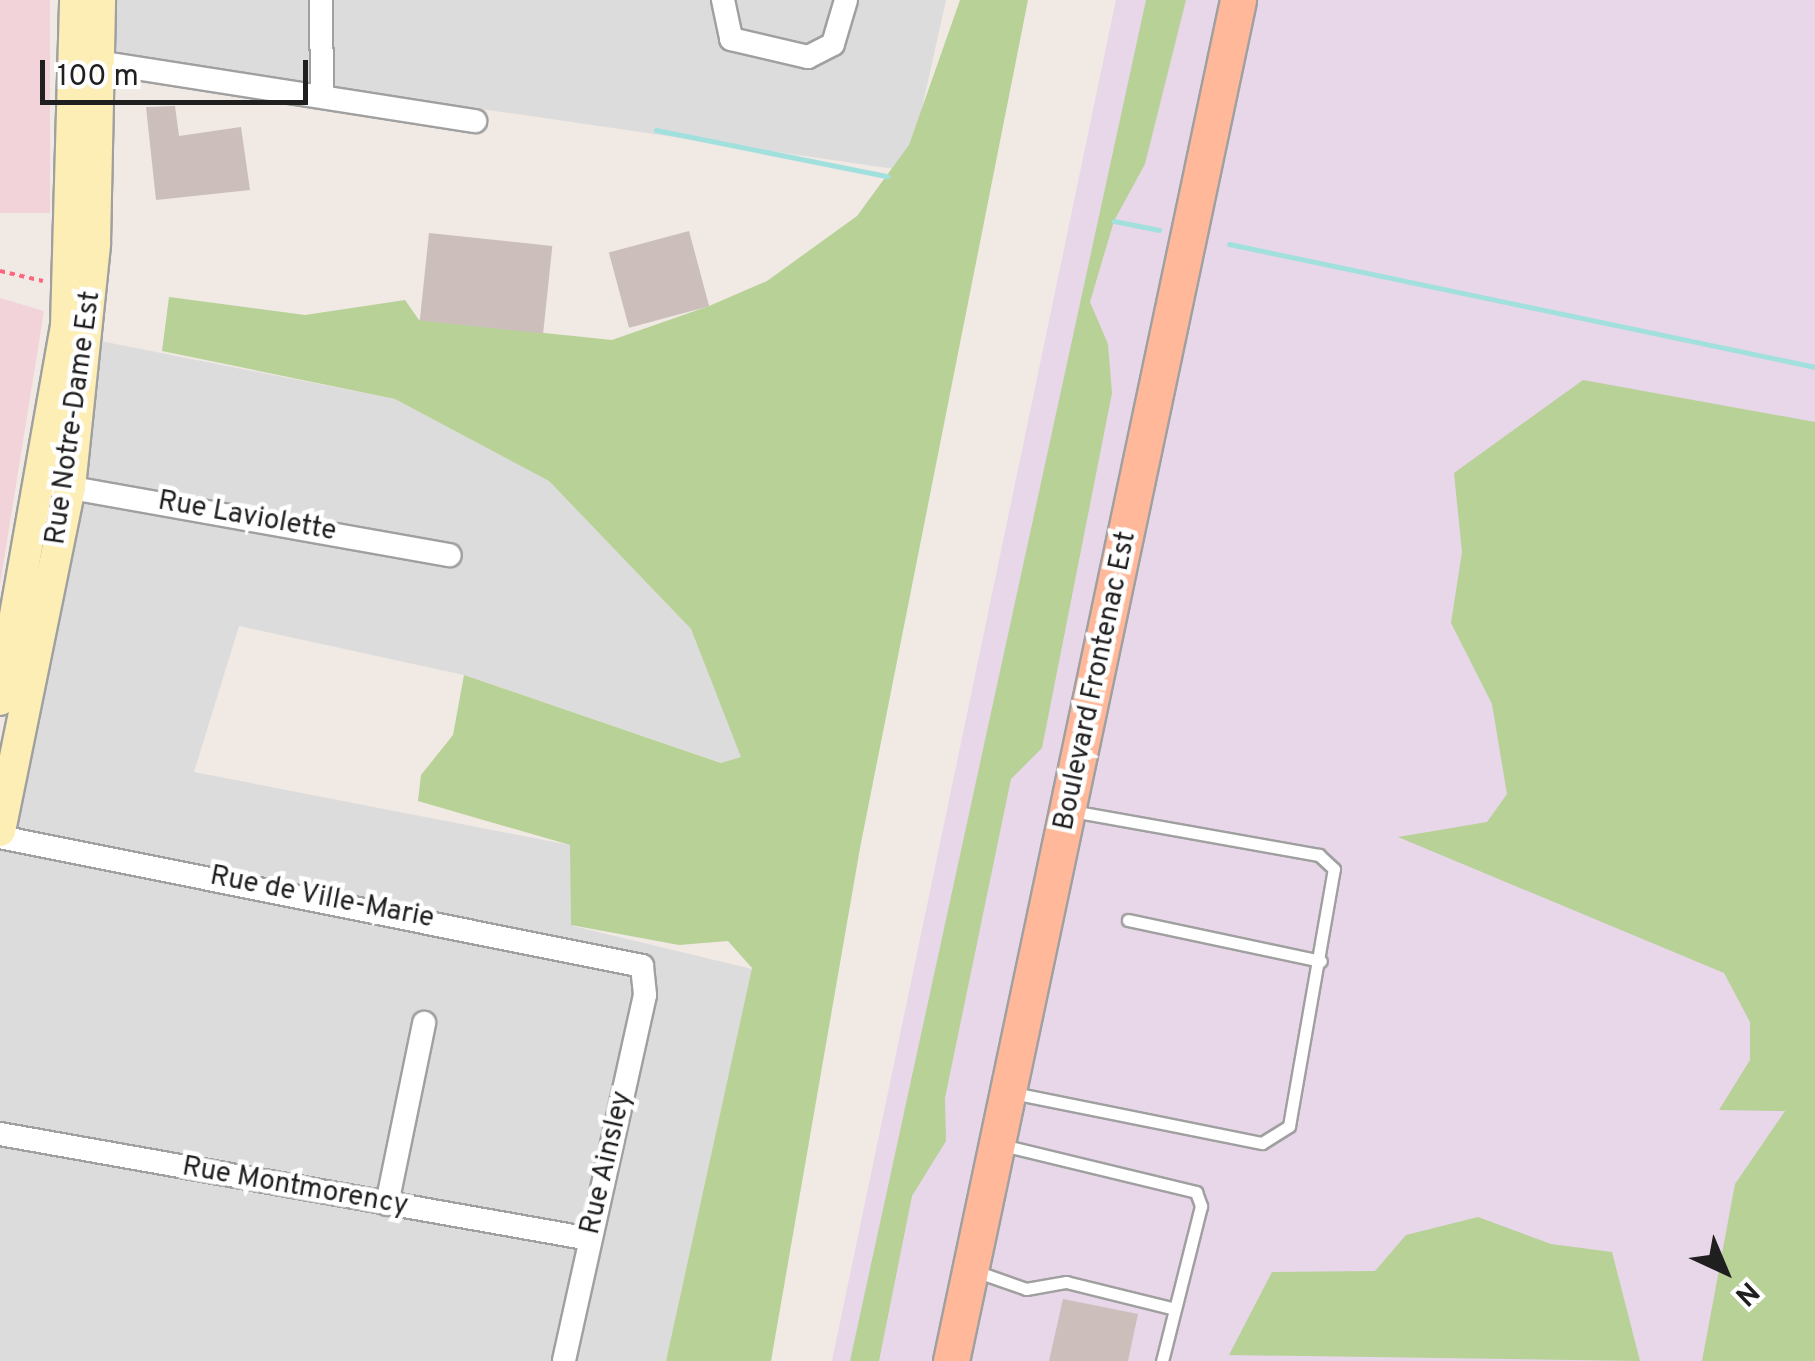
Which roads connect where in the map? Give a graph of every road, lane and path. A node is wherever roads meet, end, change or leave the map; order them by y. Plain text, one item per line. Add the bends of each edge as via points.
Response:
1 (76, 0) edge
2 (100, 0) edge
3 (321, 0) edge
4 (722, 0) edge
5 (846, 0) edge
6 (1238, 0) edge
7 (89, 60) junction
8 (322, 92) junction
9 (474, 121) dead end
10 (0, 271) edge
11 (57, 285) dead end
12 (57, 485) junction
13 (450, 555) dead end
14 (30, 617) junction
15 (0, 700) edge
16 (1068, 811) junction
17 (0, 834) edge
18 (1128, 920) dead end
19 (1320, 961) junction
20 (642, 966) joint
21 (424, 1023) dead end
22 (1008, 1092) junction
23 (0, 1134) edge
24 (998, 1144) junction
25 (386, 1204) junction
26 (590, 1240) junction
27 (971, 1270) junction
28 (1175, 1309) junction
29 (564, 1361) edge
30 (952, 1361) edge
31 (1162, 1361) edge

1 - 7 street, Rue Notre-Dame Est
2 - 7 street, Rue Notre-Dame Est
3 - 8 street
4 - 5 street via 732,39 808,57 833,44
6 - 16 main road, Boulevard Frontenac Est
7 - 8 street
7 - 12 street, Rue Notre-Dame Est
8 - 9 street
10 - 11 path
12 - 13 street, Rue Laviolette
12 - 14 street, Rue Notre-Dame Est
14 - 15 street, Rue Notre-Dame Est
14 - 17 street, Rue Notre-Dame Est
16 - 19 lane via 1319,855 1336,879
16 - 22 main road, Boulevard Frontenac Est
17 - 20 street, Rue de Ville-Marie
18 - 19 lane
19 - 22 lane via 1289,1126 1272,1140
20 - 26 street, Rue Ainsley via 645,995
21 - 25 street
22 - 24 main road, Boulevard Frontenac Est
23 - 25 street, Rue Montmorency
24 - 27 main road, Boulevard Frontenac Est
24 - 28 lane via 1196,1192 1201,1206
25 - 26 street, Rue Montmorency
26 - 29 street, Rue Ainsley
27 - 28 lane via 1026,1288 1066,1282
27 - 30 main road, Boulevard Frontenac Est
28 - 31 lane

